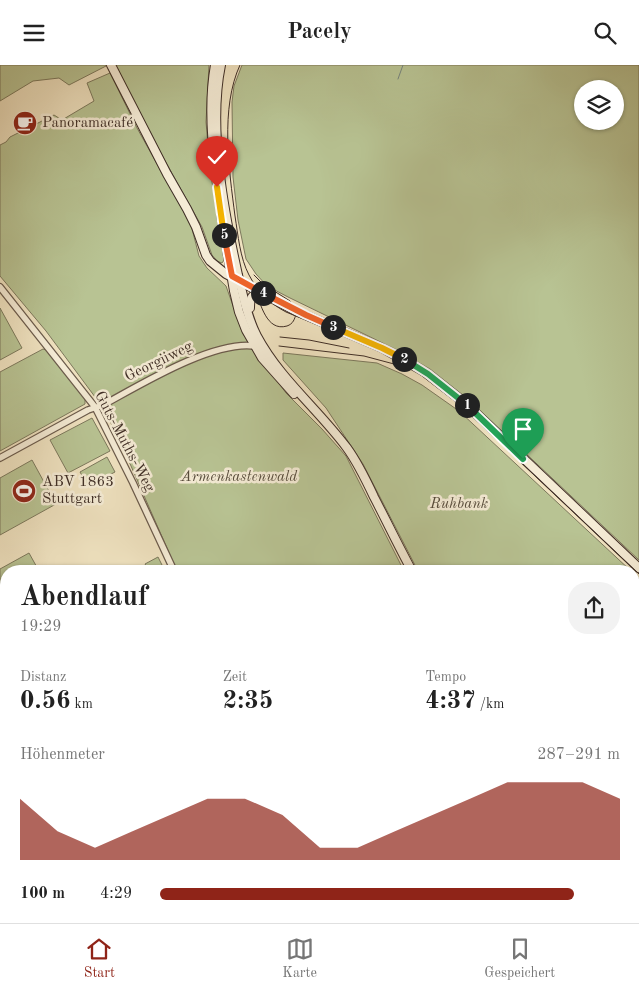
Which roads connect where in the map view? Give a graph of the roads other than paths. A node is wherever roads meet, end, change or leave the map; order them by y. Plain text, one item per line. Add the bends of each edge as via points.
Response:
1 (111, 65) edge
2 (215, 65) edge
3 (221, 65) edge
4 (232, 276) junction
5 (240, 281) junction
6 (0, 287) edge
7 (262, 293) junction
8 (248, 315) junction
9 (255, 346) junction
10 (266, 353) junction
11 (95, 407) junction
12 (324, 419) junction
13 (0, 458) edge
14 (171, 565) edge
15 (409, 565) edge
16 (636, 565) edge

1 - 4 main road via 188,209 206,255 217,268
2 - 4 main road via 212,95 214,160
3 - 5 main road via 217,112 220,169
4 - 5 main road
4 - 9 main road via 239,312
5 - 7 main road
5 - 8 main road
6 - 11 street, Guts-Muths-Weg
7 - 8 main road via 250,299
7 - 16 main road via 382,348 428,374 465,403
8 - 10 main road
9 - 10 main road
9 - 11 street, Georgiiweg via 235,346 204,354
9 - 12 main road via 296,397
10 - 12 main road
11 - 13 street, Georgiiweg
11 - 14 street, Guts-Muths-Weg
12 - 15 main road via 354,459

